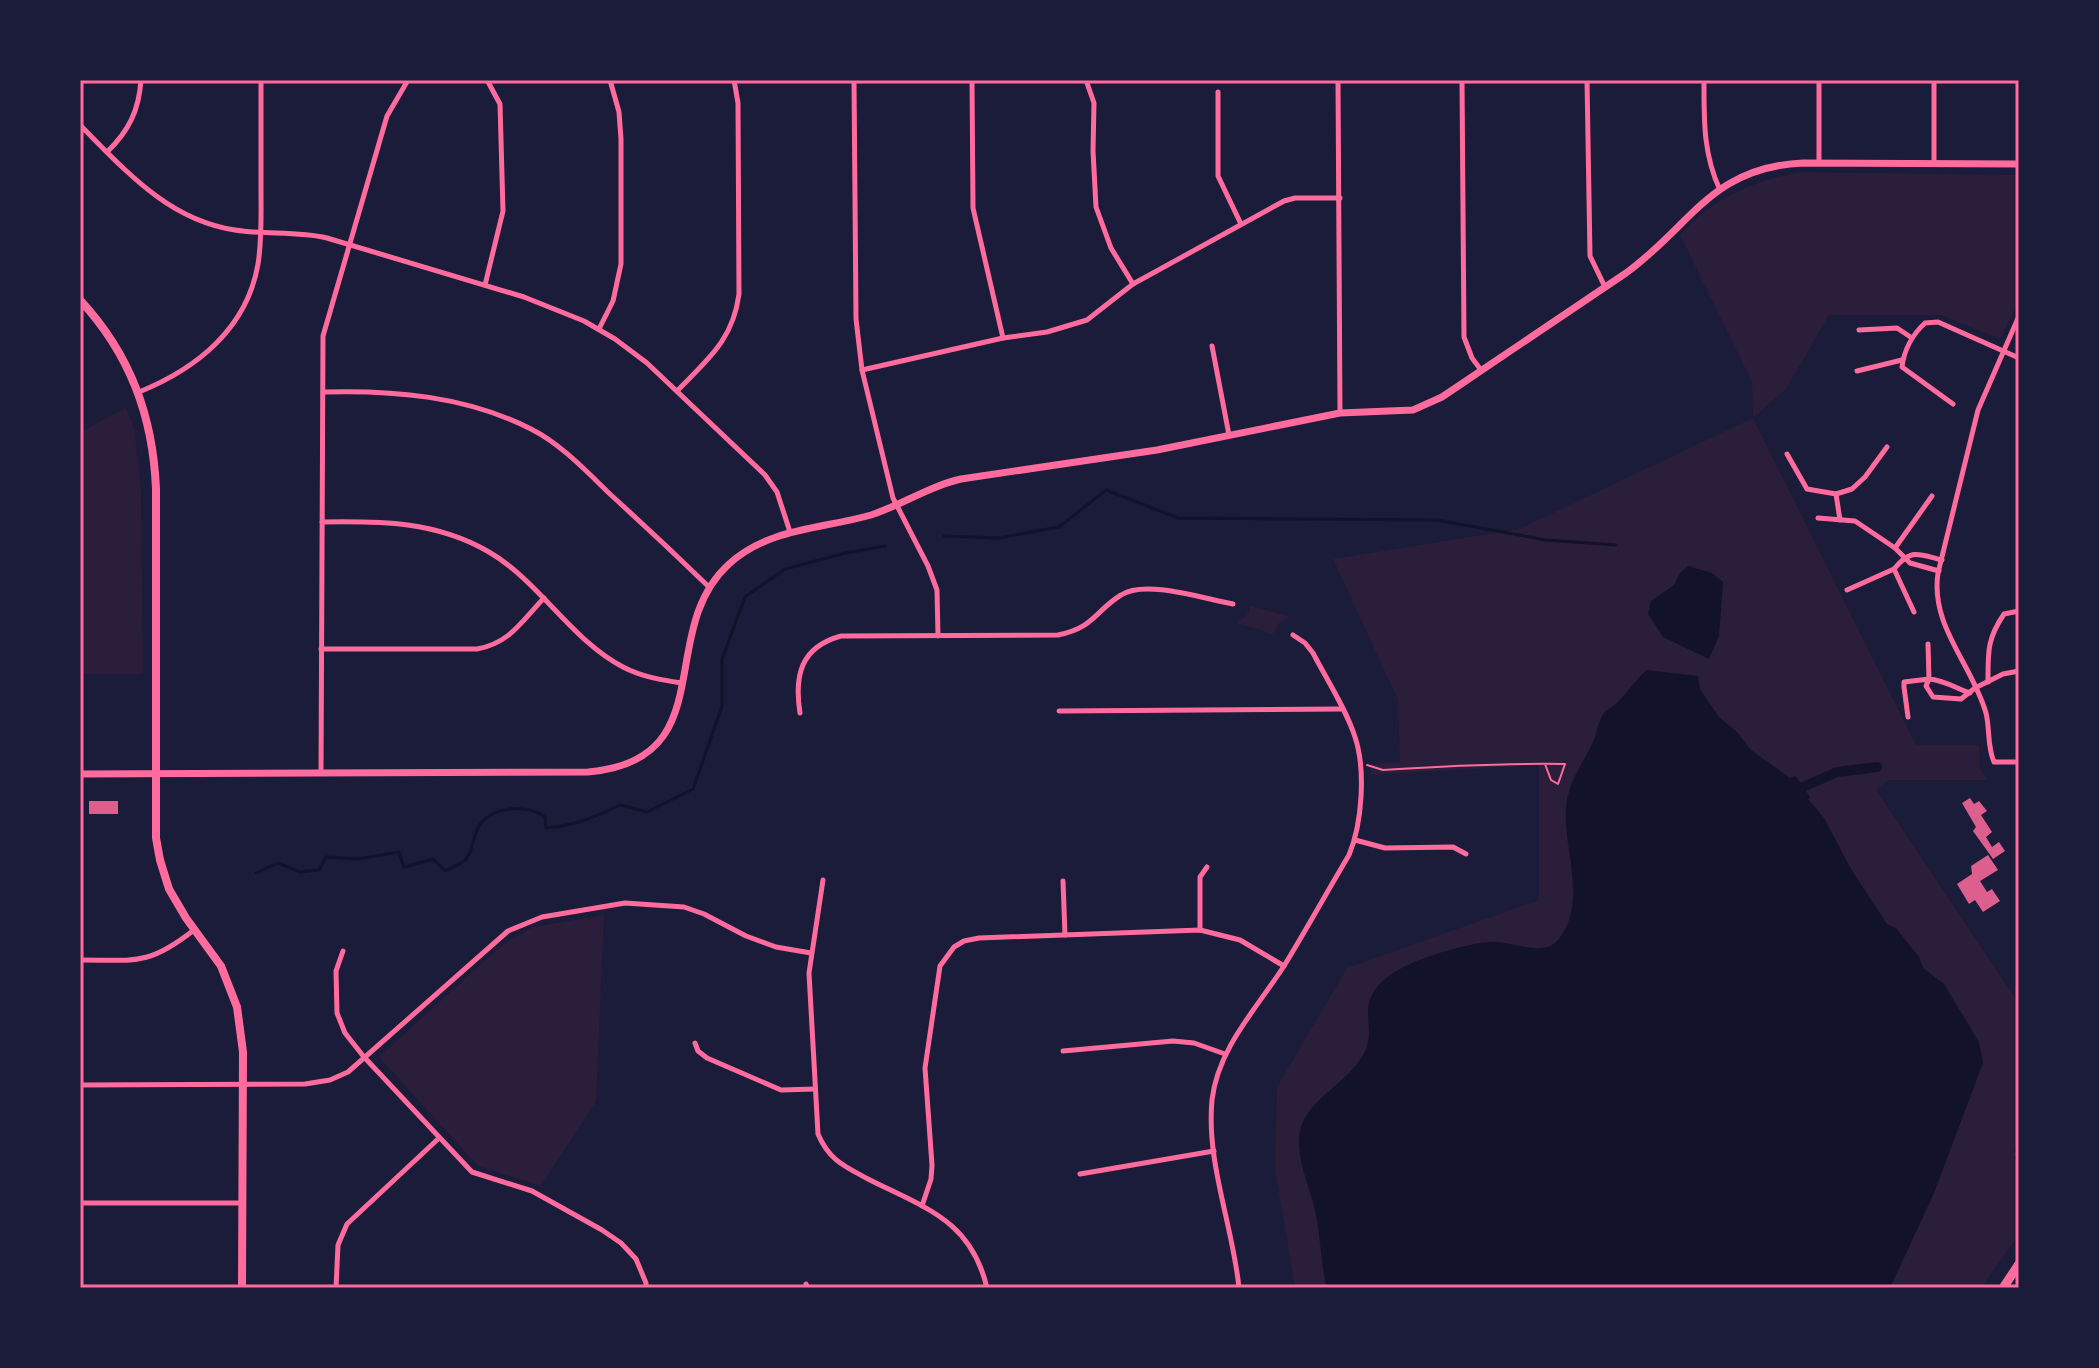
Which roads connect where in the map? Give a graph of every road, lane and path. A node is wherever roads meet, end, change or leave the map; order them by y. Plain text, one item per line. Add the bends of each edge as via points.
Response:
1 (141, 80) edge
2 (261, 80) edge
3 (408, 80) edge
4 (487, 80) edge
5 (610, 80) edge
6 (734, 80) edge
7 (854, 80) edge
8 (972, 80) edge
9 (1086, 80) edge
10 (1338, 80) edge
11 (1462, 80) edge
12 (1587, 80) edge
13 (1704, 80) edge
14 (1819, 80) edge
15 (1934, 80) edge
16 (1218, 92) dead end
17 (80, 125) edge
18 (107, 152) junction
19 (1819, 163) junction
20 (1934, 163) junction
21 (2019, 164) edge
22 (1720, 190) junction
23 (1340, 198) junction
24 (1240, 222) junction
25 (261, 232) junction
26 (349, 245) junction
27 (1133, 284) junction
28 (485, 285) junction
29 (1605, 287) junction
30 (80, 300) edge
31 (2019, 316) edge
32 (598, 329) junction
33 (1859, 330) dead end
34 (1003, 338) junction
35 (1912, 338) junction
36 (1212, 346) dead end
37 (2003, 351) junction
38 (2019, 358) edge
39 (1902, 360) junction
40 (862, 370) junction
41 (1482, 371) junction
42 (1857, 371) dead end
43 (677, 391) junction
44 (139, 392) junction
45 (323, 392) junction
46 (1953, 404) dead end
47 (1340, 413) junction
48 (1229, 435) junction
49 (1887, 447) dead end
50 (1787, 454) dead end
51 (1836, 494) junction
52 (1932, 496) dead end
53 (896, 504) junction
54 (1818, 518) dead end
55 (1840, 520) junction
56 (322, 522) junction
57 (790, 532) junction
58 (1895, 548) junction
59 (1905, 556) junction
60 (1942, 560) junction
61 (1894, 569) junction
62 (1939, 571) junction
63 (709, 587) junction
64 (1847, 590) dead end
65 (544, 598) junction
66 (1233, 604) dead end
67 (2019, 611) edge
68 (1914, 612) dead end
69 (1293, 635) dead end
70 (938, 636) junction
71 (1928, 644) dead end
72 (321, 649) junction
73 (2019, 671) edge
74 (1929, 679) junction
75 (1988, 682) junction
76 (682, 683) junction
77 (1973, 691) junction
78 (1341, 709) junction
79 (1059, 711) dead end
80 (800, 713) dead end
81 (1908, 717) dead end
82 (1359, 761) junction
83 (2019, 762) edge
84 (1545, 764) junction
85 (321, 773) junction
86 (80, 774) edge
87 (155, 774) junction
88 (1355, 840) junction
89 (1466, 854) dead end
90 (1207, 867) dead end
91 (823, 880) dead end
92 (1063, 881) dead end
93 (195, 929) junction
94 (1200, 930) junction
95 (1065, 935) junction
96 (343, 951) dead end
97 (811, 953) junction
98 (80, 960) edge
99 (1284, 966) junction
100 (695, 1043) dead end
101 (1063, 1051) dead end
102 (1225, 1054) junction
103 (364, 1057) junction
104 (80, 1085) edge
105 (243, 1085) junction
106 (815, 1089) junction
107 (438, 1139) junction
108 (1214, 1151) junction
109 (1080, 1174) dead end
110 (80, 1203) edge
111 (242, 1203) junction
112 (922, 1206) junction
113 (2019, 1264) edge
114 (242, 1288) edge
115 (336, 1288) edge
116 (646, 1288) edge
117 (987, 1288) edge
118 (1239, 1288) edge
119 (2003, 1288) edge

1 - 18 street via 132,122
2 - 25 street
3 - 26 street via 387,116
4 - 28 street via 500,104 503,211
5 - 32 street via 621,139 621,264 613,301
6 - 43 street via 739,119 737,314 726,339
7 - 40 street via 856,319
8 - 34 street via 973,208
9 - 27 street via 1094,103 1096,207 1111,248
10 - 23 street
11 - 41 street via 1464,337
12 - 29 street via 1590,256
13 - 22 street via 1707,157
14 - 19 street
15 - 20 street
16 - 24 street via 1218,176
17 - 18 street
18 - 25 street via 146,190 184,214 230,230
19 - 20 street
19 - 22 street via 1767,167
20 - 21 street
22 - 29 street via 1649,256
23 - 24 street via 1295,198
23 - 47 street
24 - 27 street
25 - 26 street via 306,233
25 - 44 street via 255,278 227,332 185,370
26 - 28 street
26 - 45 street via 325,326
27 - 34 street via 1087,320
28 - 32 street
29 - 41 street
30 - 44 main road via 113,341
31 - 37 street
32 - 43 street
33 - 35 street via 1897,328
34 - 40 street
35 - 37 street via 1925,323 1938,322
35 - 39 street
36 - 48 street
37 - 38 street
37 - 60 street via 1978,410
39 - 42 street
39 - 46 street via 1906,372
40 - 53 street
41 - 47 street via 1421,408
43 - 57 street via 772,483
44 - 87 main road via 155,469
45 - 56 street
45 - 63 street via 420,395 533,430 581,466
47 - 48 street
48 - 53 street via 961,479
49 - 51 street via 1859,483
50 - 51 street via 1807,489
51 - 55 street
52 - 58 street
53 - 57 street
53 - 70 street via 937,590
54 - 55 street
55 - 58 street via 1855,521
56 - 65 street via 389,521 436,529 491,553
56 - 72 street
57 - 63 street via 748,549
58 - 59 street
59 - 60 street
59 - 61 street
59 - 62 street via 1910,563
60 - 62 street
61 - 64 street
61 - 68 street
62 - 77 street via 1940,614
63 - 76 street via 693,626
65 - 72 street via 495,646
65 - 76 street via 615,662
66 - 70 street via 1140,588 1118,596 1070,633
67 - 75 street via 2004,614 1990,639
69 - 78 street via 1313,653
70 - 80 street via 829,639 801,667 796,692
71 - 74 street
72 - 85 street
73 - 75 street
74 - 77 street
74 - 77 street via 1926,686 1933,697 1957,700
74 - 81 street via 1904,682
75 - 77 street
76 - 85 street via 677,710 657,745 615,769
77 - 83 street via 1986,713 1994,762
78 - 79 street
78 - 82 street via 1356,738
82 - 84 path via 1383,770
82 - 88 street
84 - 84 path via 1565,764 1558,784 1551,780
85 - 87 street
86 - 87 street
87 - 93 main road via 160,860 174,899
88 - 89 street via 1385,848 1453,847
88 - 99 street
90 - 94 street via 1200,877
91 - 97 street
92 - 95 street
93 - 98 street via 148,958
93 - 105 main road via 234,996
94 - 95 street
94 - 99 street via 1240,940
95 - 112 street via 964,941 940,966 925,1068 932,1165
96 - 103 street via 336,971 337,1013
97 - 103 street via 776,947 684,907 625,903 542,917 508,931
97 - 106 street
99 - 102 street
100 - 106 street via 707,1058 781,1090
101 - 102 street via 1173,1041
102 - 108 street via 1212,1101
103 - 105 street via 330,1080
103 - 107 street
104 - 105 street
105 - 111 main road
106 - 112 street via 818,1134 825,1150 841,1164
107 - 115 street via 347,1224 338,1245
107 - 116 street via 472,1172 532,1191 621,1243 636,1259
108 - 109 street
108 - 118 street
110 - 111 street
111 - 114 main road
112 - 117 street via 965,1237 982,1265
113 - 119 main road

